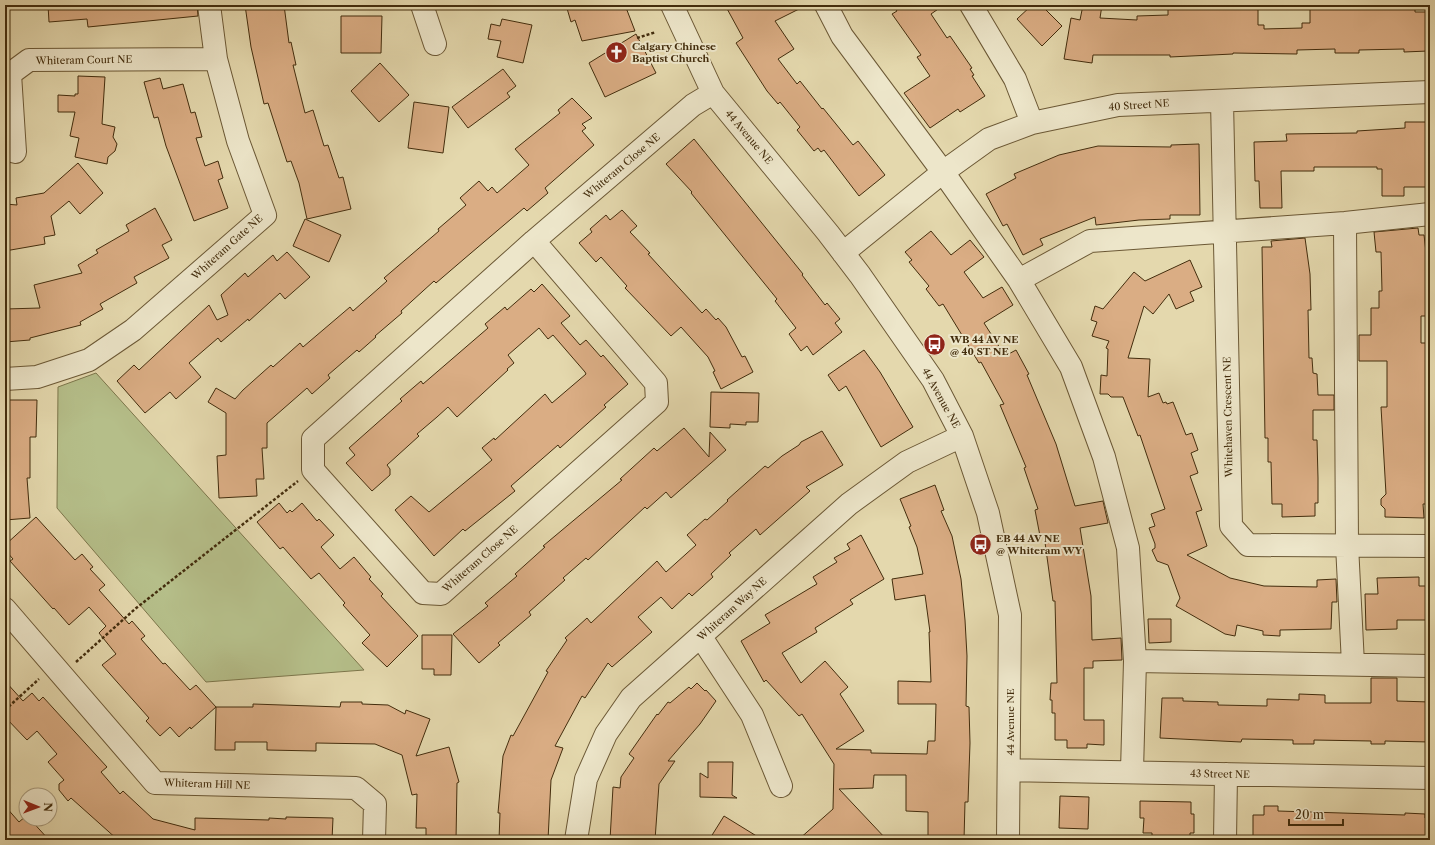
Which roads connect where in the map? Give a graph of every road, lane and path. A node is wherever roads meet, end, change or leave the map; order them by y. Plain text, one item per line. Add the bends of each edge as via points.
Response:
1 (209, 5) edge
2 (422, 5) edge
3 (672, 5) edge
4 (826, 5) edge
5 (971, 5) edge
6 (656, 32) dead end
7 (637, 38) dead end
8 (436, 44) dead end
9 (216, 59) junction
10 (1430, 92) edge
11 (713, 93) junction
12 (1222, 101) junction
13 (1032, 123) junction
14 (15, 152) dead end
15 (943, 172) junction
16 (1430, 214) edge
17 (1345, 223) junction
18 (1224, 232) junction
19 (534, 241) junction
20 (843, 253) junction
21 (1019, 280) junction
22 (5, 379) edge
23 (962, 436) junction
24 (313, 470) junction
25 (1347, 545) junction
26 (1430, 546) edge
27 (5, 609) edge
28 (701, 637) junction
29 (1135, 661) junction
30 (1353, 664) junction
31 (1430, 666) edge
32 (58, 671) junction
33 (5, 710) edge
34 (1010, 770) junction
35 (1132, 772) junction
36 (1226, 774) junction
37 (1430, 778) edge
38 (781, 786) dead end
39 (374, 840) edge
40 (576, 840) edge
41 (1008, 840) edge
42 (1225, 840) edge

1 - 9 street, Whiteram Gate NE
2 - 8 street
3 - 11 street, 44 Avenue NE
4 - 15 street via 842,36
5 - 13 street via 1015,79
6 - 7 path
9 - 14 street, Whiteram Court NE via 29,60 10,74
9 - 22 street, Whiteram Gate NE via 238,141 265,214 133,330 89,360 38,377
10 - 12 street, 40 Street NE
11 - 19 street, Whiteram Close NE via 693,105
11 - 20 street, 44 Avenue NE
12 - 13 street, 40 Street NE via 1118,105
12 - 18 street, Whitehaven Crescent NE
13 - 15 street, 40 Street NE via 989,139
15 - 20 street, 40 Street NE
15 - 21 street
16 - 17 street
17 - 18 street
17 - 25 street
18 - 21 street via 1090,242
18 - 25 street, Whitehaven Crescent NE via 1231,526 1248,545
19 - 24 street, Whiteram Close NE via 313,439
19 - 24 street, Whiteram Close NE via 656,383 657,402 441,594 423,593
20 - 23 street, 44 Avenue NE via 933,380
21 - 29 street via 1071,367 1104,457 1128,548
23 - 28 street, Whiteram Way NE via 907,462 849,504
23 - 34 street, 44 Avenue NE via 988,513 1010,615
24 - 32 path via 135,609 71,665
25 - 26 street, Whitehaven Crescent NE
25 - 30 street
27 - 32 street, Whiteram Hill NE
28 - 38 street via 752,716
28 - 40 street, Whiteram Way NE via 631,698 606,734 586,779
29 - 30 street
29 - 35 street
30 - 31 street
32 - 33 path via 41,678
32 - 39 street, Whiteram Hill NE via 155,782 356,788 375,804
34 - 35 street, 43 Street NE
34 - 41 street, 44 Avenue NE
35 - 36 street, 43 Street NE
36 - 37 street, 43 Street NE
36 - 42 street

